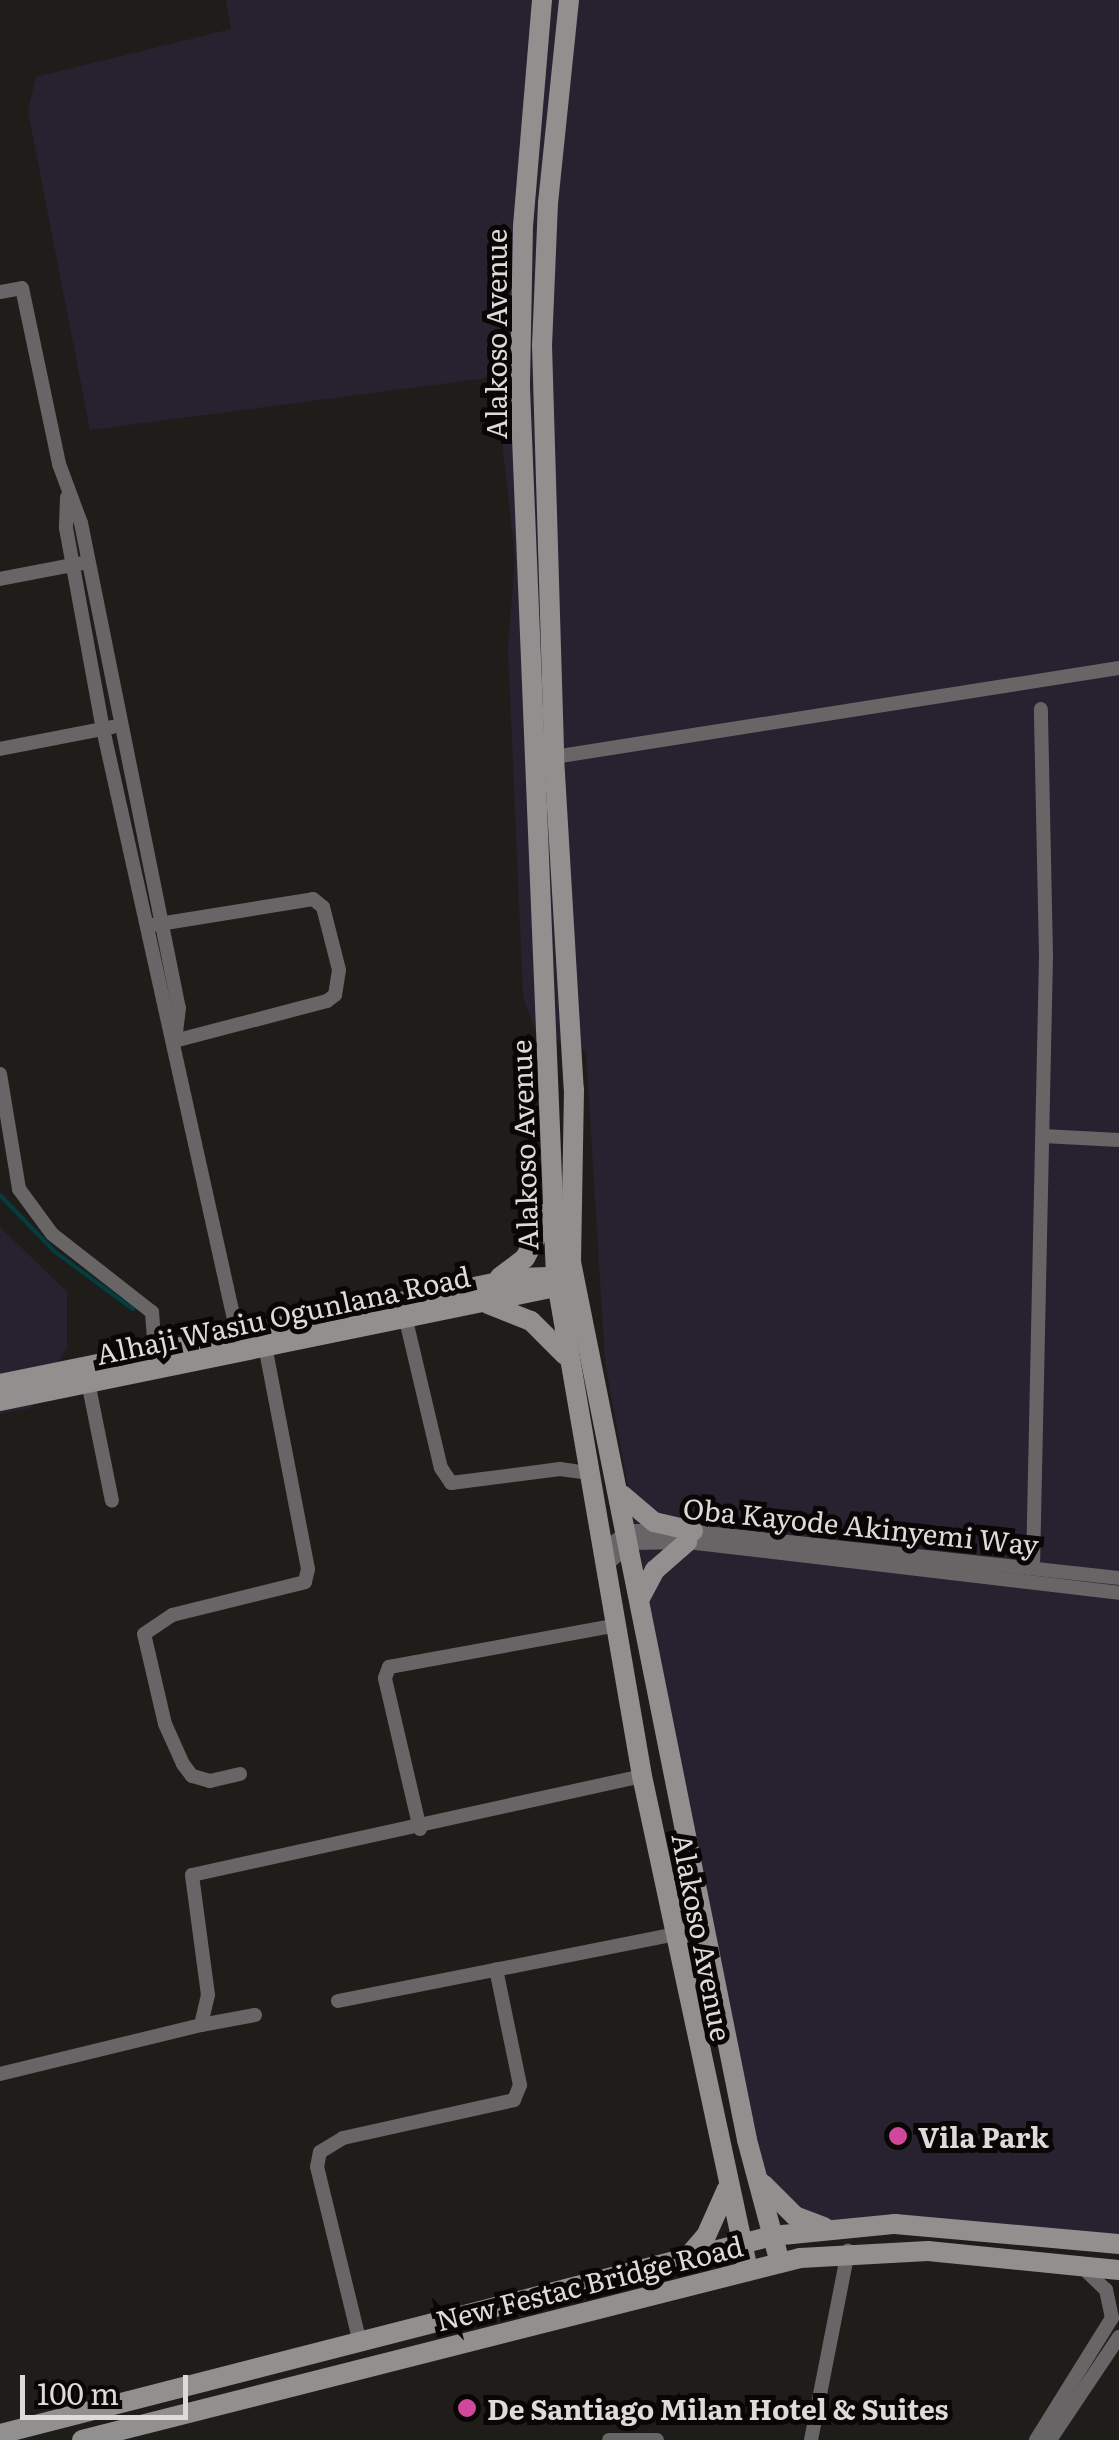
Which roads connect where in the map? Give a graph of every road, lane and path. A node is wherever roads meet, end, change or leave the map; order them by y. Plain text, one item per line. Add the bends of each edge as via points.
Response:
1 (542, 0) edge
2 (569, 0) edge
3 (563, 58) junction
4 (540, 60) junction
5 (0, 292) edge
6 (81, 563) junction
7 (0, 578) edge
8 (1119, 668) edge
9 (1041, 709) dead end
10 (110, 727) junction
11 (0, 749) edge
12 (554, 758) junction
13 (161, 924) junction
14 (144, 927) junction
15 (175, 1040) junction
16 (0, 1074) edge
17 (1043, 1136) junction
18 (1119, 1140) edge
19 (554, 1204) junction
20 (564, 1277) junction
21 (479, 1294) junction
22 (405, 1316) junction
23 (239, 1343) junction
24 (266, 1346) junction
25 (154, 1352) junction
26 (565, 1355) junction
27 (86, 1374) junction
28 (0, 1384) edge
29 (0, 1401) edge
30 (609, 1460) junction
31 (588, 1472) junction
32 (112, 1501) dead end
33 (630, 1537) junction
34 (690, 1537) junction
35 (604, 1558) junction
36 (1033, 1567) junction
37 (1119, 1578) edge
38 (1119, 1592) edge
39 (639, 1600) junction
40 (617, 1625) junction
41 (240, 1774) dead end
42 (642, 1776) junction
43 (420, 1828) junction
44 (675, 1934) junction
45 (496, 1969) junction
46 (338, 2000) dead end
47 (255, 2015) dead end
48 (201, 2024) junction
49 (0, 2074) edge
50 (755, 2171) junction
51 (728, 2187) junction
52 (826, 2227) junction
53 (772, 2236) junction
54 (741, 2244) junction
55 (1119, 2244) edge
56 (848, 2251) junction
57 (684, 2261) junction
58 (780, 2263) junction
59 (1080, 2264) junction
60 (748, 2270) junction
61 (1119, 2270) edge
62 (422, 2328) junction
63 (1119, 2337) edge
64 (360, 2343) junction
65 (427, 2352) junction
66 (0, 2434) edge
67 (82, 2440) edge
68 (609, 2440) edge
69 (657, 2440) edge
70 (811, 2440) edge
71 (1036, 2440) edge
72 (1050, 2440) edge

1 - 4 street, Alakoso Avenue
2 - 3 street, Alakoso Avenue
3 - 4 street
3 - 12 street, Alakoso Avenue via 542,345
4 - 19 street, Alakoso Avenue via 522,226 520,388
5 - 6 street via 22,288
6 - 7 street
6 - 10 street
8 - 12 street
9 - 17 street
10 - 11 street
10 - 13 street
10 - 14 street
12 - 20 street, Alakoso Avenue via 574,1088
13 - 14 street
13 - 15 street via 179,1008
13 - 15 street via 313,899 323,907 339,970 336,995 328,1001
14 - 15 street via 161,1014
15 - 23 street
16 - 25 street via 19,1188 52,1234 152,1312
17 - 18 street
17 - 36 street
19 - 20 street, Alakoso Avenue
19 - 21 street via 525,1258
20 - 21 street, Alhaji Wasiu Ogunlana Road
20 - 26 street, Alakoso Avenue
20 - 30 street, Alakoso Avenue
21 - 22 street, Alhaji Wasiu Ogunlana Road
21 - 23 street, Alhaji Wasiu Ogunlana Road
21 - 26 street via 520,1314
22 - 24 street, Alhaji Wasiu Ogunlana Road
22 - 31 street via 440,1468 451,1482 560,1469
23 - 24 street, Alhaji Wasiu Ogunlana Road
23 - 25 street, Alhaji Wasiu Ogunlana Road
23 - 27 street, Alhaji Wasiu Ogunlana Road
24 - 41 street via 308,1569 305,1582 172,1615 144,1634 165,1724 183,1764 201,1780
25 - 27 street, Alhaji Wasiu Ogunlana Road
26 - 31 street, Alakoso Avenue
27 - 28 street, Alhaji Wasiu Ogunlana Road
27 - 29 street, Alhaji Wasiu Ogunlana Road
27 - 32 street
30 - 33 street, Alakoso Avenue
30 - 34 street via 626,1504
31 - 35 street, Alakoso Avenue
33 - 34 street, Oba Kayode Akinyemi Way
33 - 35 street
33 - 39 street, Alakoso Avenue
34 - 36 street, Oba Kayode Akinyemi Way
34 - 38 street, Oba Kayode Akinyemi Way
34 - 39 street via 655,1570
35 - 40 street, Alakoso Avenue
36 - 37 street, Oba Kayode Akinyemi Way
39 - 50 street, Alakoso Avenue
40 - 42 street, Alakoso Avenue
40 - 43 street via 389,1667 385,1678
42 - 43 street
42 - 44 street, Alakoso Avenue
43 - 48 street via 192,1876 209,2006
44 - 45 street
44 - 51 street, Alakoso Avenue
45 - 46 street
45 - 64 street via 520,2085 514,2100 343,2138 320,2152 317,2167
47 - 48 street
48 - 49 street
50 - 52 street via 772,2198
50 - 53 street, Alakoso Avenue
51 - 54 street, Alakoso Avenue
51 - 57 street via 706,2236
52 - 53 street
52 - 55 street via 912,2225
53 - 54 street
53 - 58 street, Alakoso Avenue
54 - 57 street
54 - 60 street, Alakoso Avenue
56 - 58 street, New Festac Bridge Road
56 - 59 street, New Festac Bridge Road
56 - 70 street
57 - 62 street
58 - 60 street, New Festac Bridge Road
59 - 61 street, New Festac Bridge Road
59 - 71 street via 1106,2290 1112,2318
60 - 65 street, New Festac Bridge Road
62 - 64 street
62 - 65 street
63 - 72 street
64 - 66 street
65 - 67 street, New Festac Bridge Road
68 - 69 street

